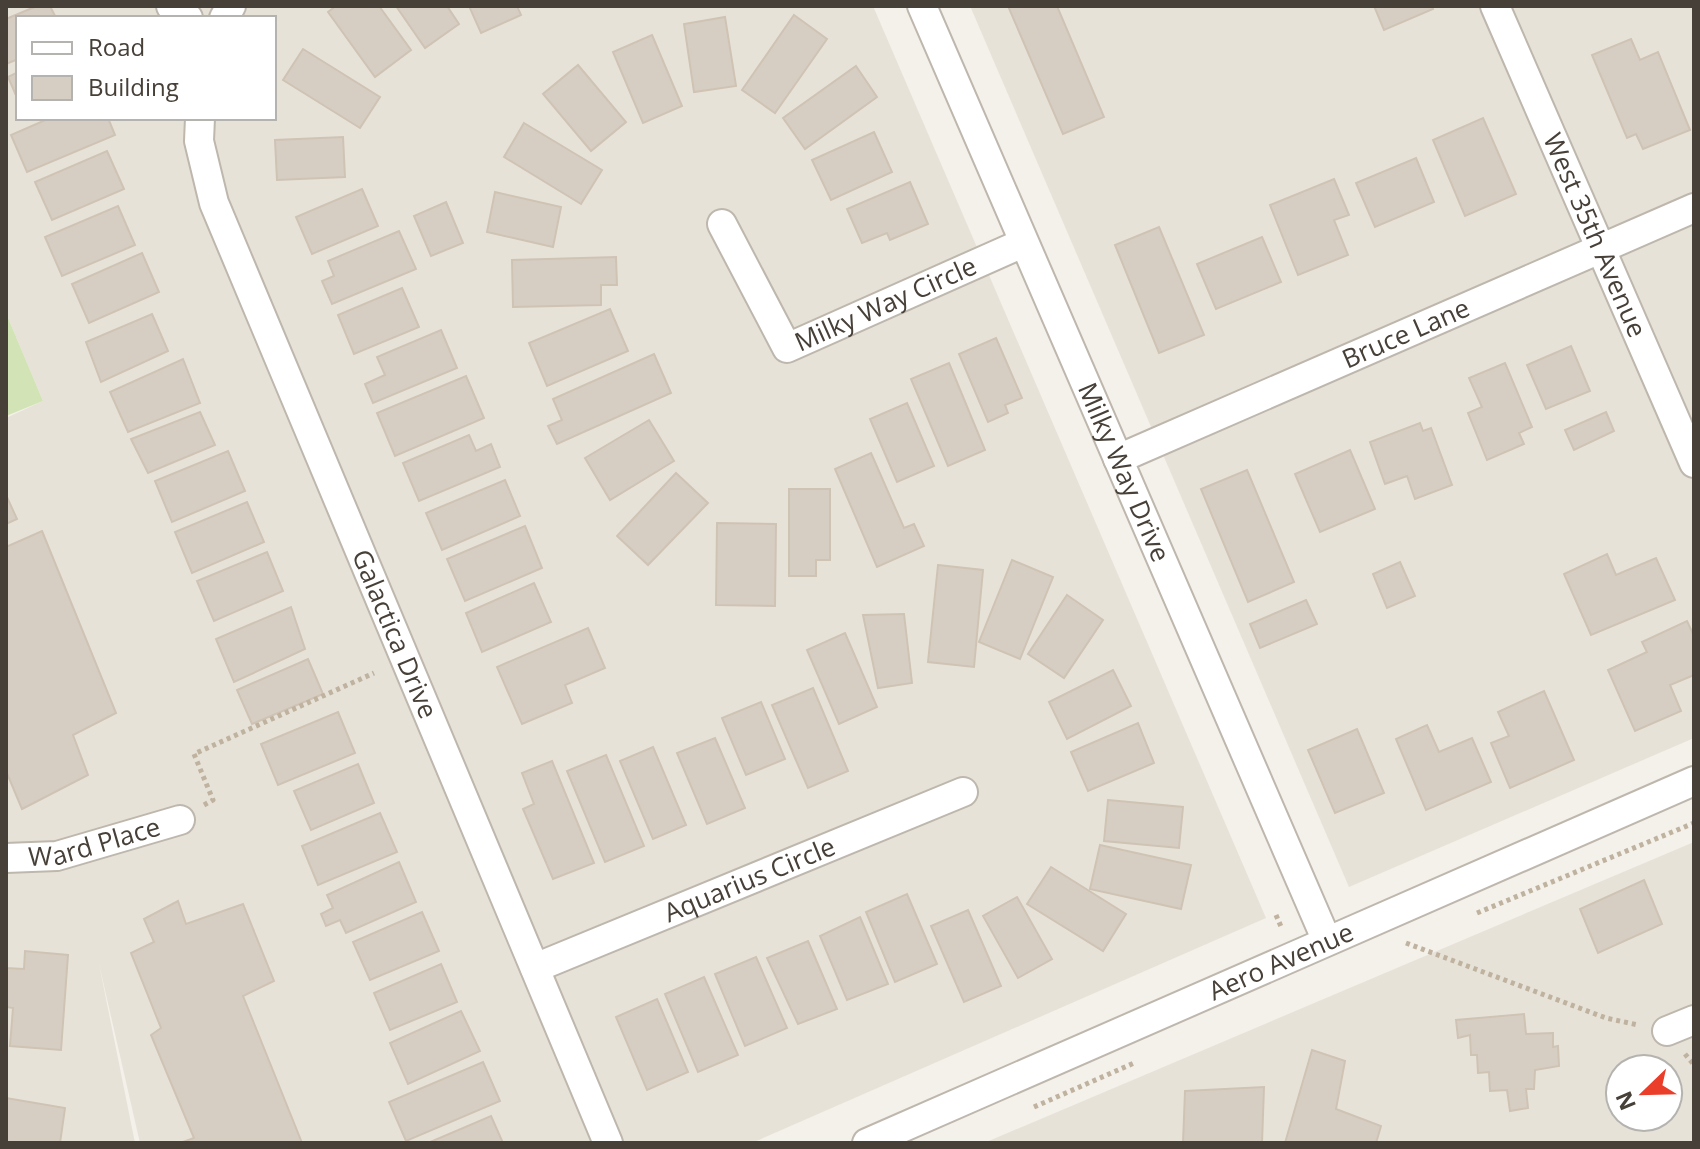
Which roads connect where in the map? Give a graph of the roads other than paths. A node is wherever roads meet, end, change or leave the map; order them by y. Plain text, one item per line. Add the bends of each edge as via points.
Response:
1 (922, 6) edge
2 (1495, 6) edge
3 (200, 120) edge
4 (1694, 208) edge
5 (722, 224) dead end
6 (1023, 243) junction
7 (1600, 248) junction
8 (1118, 459) junction
9 (1694, 463) edge
10 (1694, 781) edge
11 (963, 792) dead end
12 (180, 820) road end
13 (6, 858) edge
14 (1326, 939) junction
15 (535, 968) junction
16 (1694, 1020) edge
17 (1667, 1031) dead end
18 (608, 1143) edge
19 (867, 1143) edge

1 - 6 street, Milky Way Drive
2 - 7 street, West 35th Avenue
3 - 15 street, Galactica Drive via 199,141 214,203
4 - 7 street, Bruce Lane
5 - 6 street, Milky Way Circle via 787,348
6 - 8 street, Milky Way Drive
7 - 8 street, Bruce Lane
7 - 9 street, West 35th Avenue
8 - 14 street, Milky Way Drive
10 - 14 street, Aero Avenue
11 - 15 street, Aquarius Circle
12 - 13 street, Ward Place via 57,856
14 - 19 street, Aero Avenue
15 - 18 street, Galactica Drive
16 - 17 street

